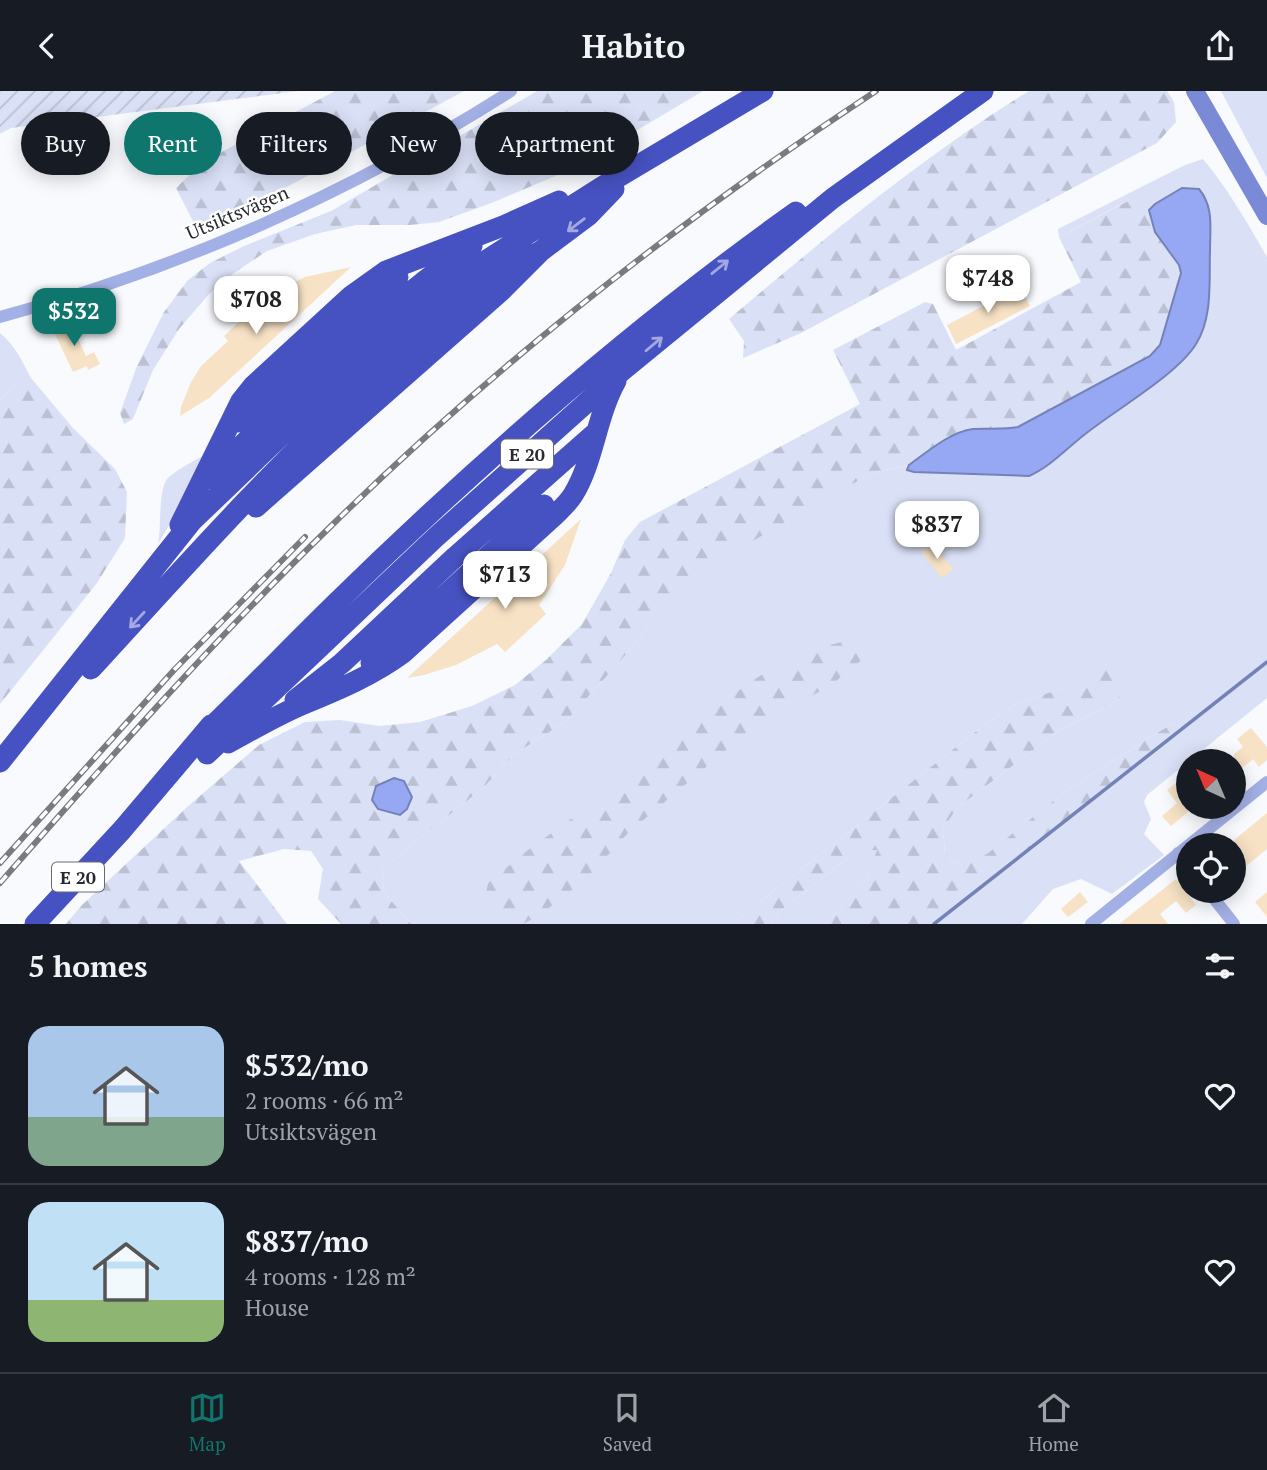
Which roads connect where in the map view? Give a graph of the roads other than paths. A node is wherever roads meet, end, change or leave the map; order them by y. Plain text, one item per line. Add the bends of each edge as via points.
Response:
1 (511, 91) edge
2 (763, 91) edge
3 (983, 91) edge
4 (1195, 91) edge
5 (643, 162) junction
6 (1267, 216) edge
7 (503, 226) junction
8 (528, 234) junction
9 (465, 240) junction
10 (0, 317) edge
11 (616, 363) junction
12 (608, 395) junction
13 (589, 453) junction
14 (209, 464) junction
15 (505, 488) junction
16 (197, 489) junction
17 (185, 515) junction
18 (495, 516) junction
19 (164, 555) junction
20 (183, 570) junction
21 (305, 703) junction
22 (262, 725) junction
23 (205, 745) junction
24 (0, 762) edge
25 (0, 769) edge
26 (1267, 782) edge
27 (1203, 833) edge
28 (1176, 855) edge
29 (1217, 903) edge
30 (35, 924) edge
31 (1091, 924) edge
32 (1234, 924) edge

1 - 10 street, Utsiktsvägen via 415,149 261,224 137,274
2 - 5 highway
11 -> 3 highway, E 20 via 733,256 863,164
4 - 6 street
5 - 7 highway
5 - 8 highway
5 -> 20 highway via 589,215 407,359
7 - 9 highway
7 - 16 highway via 393,306
8 - 17 highway via 477,256 399,314
8 - 19 highway via 460,278 388,337 192,521
8 - 20 highway via 394,344 295,435
9 - 14 highway via 368,315
9 - 14 highway via 386,271 351,296 253,386 235,410
11 - 12 highway, E 20
11 - 23 highway, E 20 via 436,537
11 - 23 highway, E 20 via 489,446 415,514 250,678
12 - 13 highway, E 20
12 - 15 highway, E 20
13 - 18 highway, E 20
13 - 21 highway, E 20 via 350,669
13 - 21 highway, E 20 via 349,684
14 - 16 highway
15 - 18 highway, E 20
15 - 23 highway, E 20 via 307,670
16 - 17 highway
17 - 19 highway
18 - 22 highway, E 20 via 342,663
18 - 23 highway, E 20 via 313,675
19 - 24 highway
20 -> 25 highway
21 - 22 highway, E 20
22 - 23 highway, E 20
23 - 30 highway, E 20
26 - 27 street
28 - 31 street
29 - 32 street

